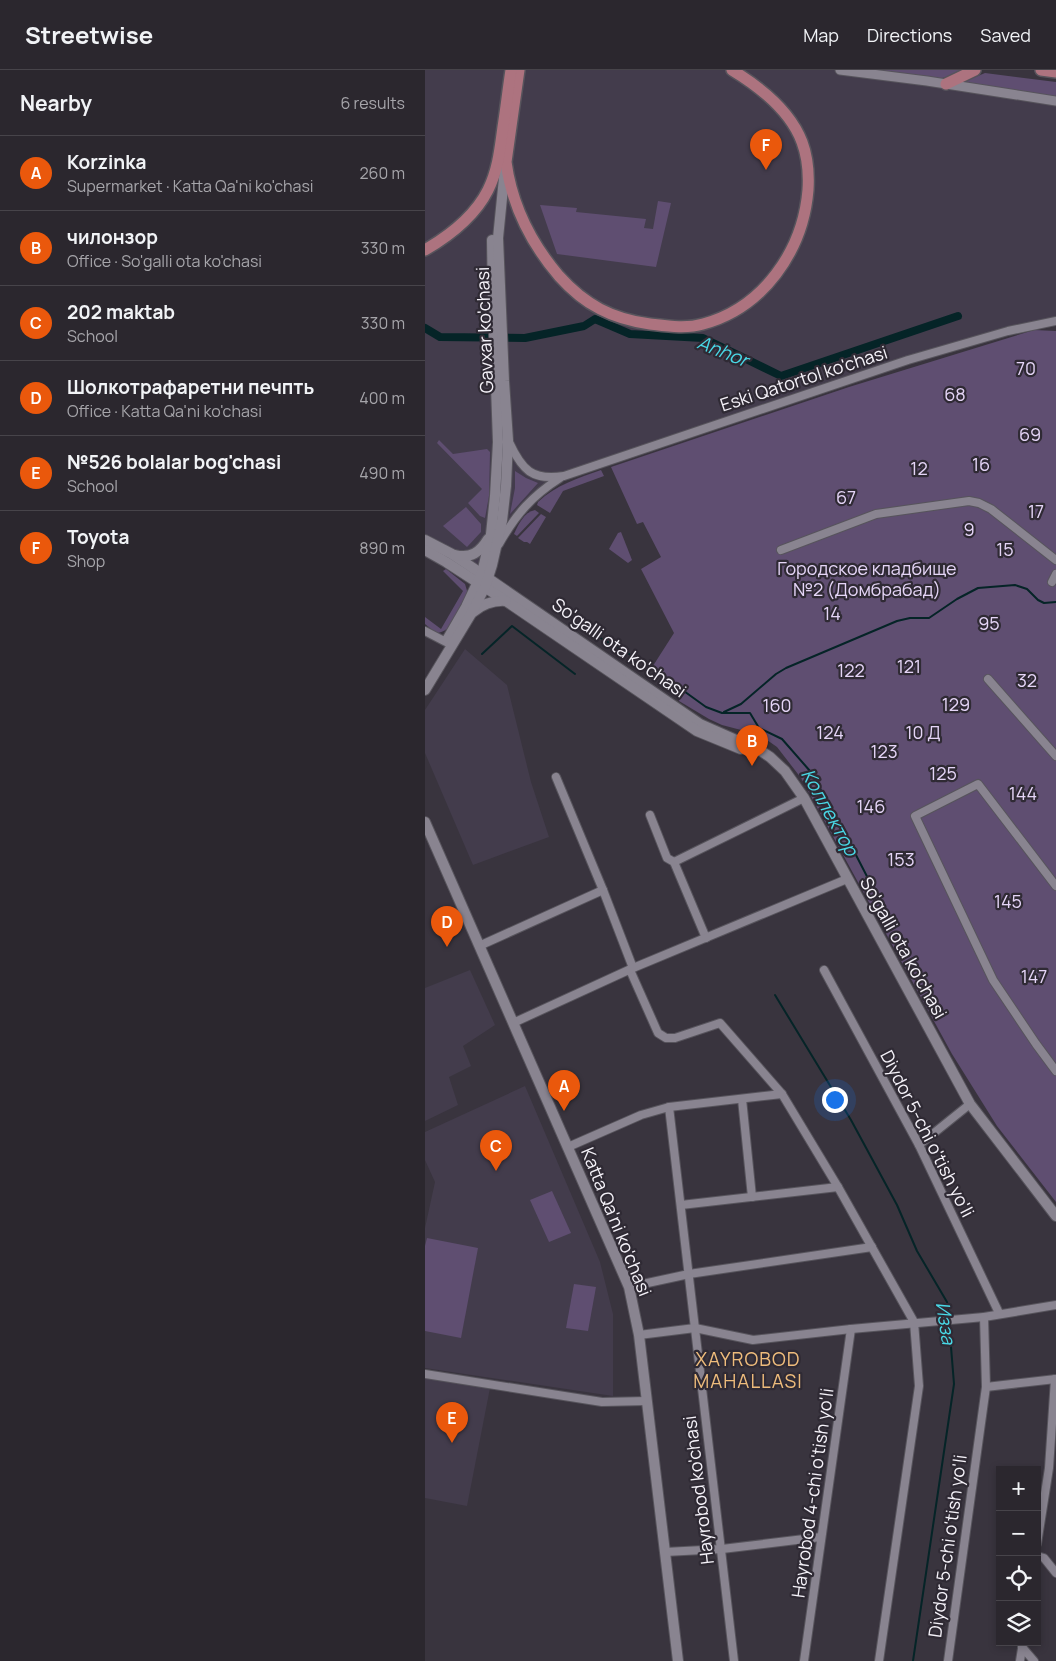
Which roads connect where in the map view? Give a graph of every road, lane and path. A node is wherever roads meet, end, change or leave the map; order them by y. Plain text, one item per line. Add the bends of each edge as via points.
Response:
1 (511, 70) edge
2 (519, 70) edge
3 (732, 70) edge
4 (840, 70) edge
5 (975, 70) edge
6 (1041, 70) edge
7 (1056, 72) edge
8 (947, 84) junction
9 (1056, 101) edge
10 (507, 127) junction
11 (503, 160) junction
12 (425, 250) edge
13 (1056, 322) edge
14 (499, 346) junction
15 (508, 440) junction
16 (564, 476) junction
17 (491, 534) junction
18 (425, 540) edge
19 (425, 550) edge
20 (496, 550) junction
21 (781, 550) dead end
22 (452, 554) junction
23 (1056, 560) edge
24 (483, 580) junction
25 (507, 601) junction
26 (471, 614) junction
27 (425, 631) edge
28 (446, 642) junction
29 (425, 678) edge
30 (988, 679) dead end
31 (425, 690) edge
32 (1056, 756) edge
33 (556, 777) dead end
34 (801, 800) junction
35 (650, 815) dead end
36 (425, 822) edge
37 (674, 862) junction
38 (844, 881) junction
39 (1056, 886) edge
40 (603, 890) junction
41 (707, 938) junction
42 (479, 946) junction
43 (631, 969) junction
44 (824, 970) dead end
45 (513, 1023) junction
46 (1056, 1071) edge
47 (782, 1094) junction
48 (742, 1100) junction
49 (967, 1106) junction
50 (669, 1107) junction
51 (919, 1145) junction
52 (568, 1147) junction
53 (838, 1187) junction
54 (752, 1197) junction
55 (681, 1205) junction
56 (1056, 1216) edge
57 (1056, 1224) edge
58 (872, 1247) junction
59 (689, 1274) junction
60 (629, 1287) junction
61 (1056, 1305) edge
62 (999, 1313) junction
63 (984, 1317) junction
64 (915, 1322) junction
65 (695, 1328) junction
66 (851, 1329) junction
67 (639, 1335) junction
68 (425, 1374) edge
69 (1056, 1379) edge
70 (986, 1387) junction
71 (647, 1401) junction
72 (1052, 1469) edge
73 (1041, 1524) edge
74 (821, 1537) junction
75 (722, 1549) junction
76 (665, 1552) junction
77 (1041, 1557) edge
78 (1056, 1573) edge
79 (1023, 1646) edge
80 (1024, 1646) edge
81 (678, 1661) edge
82 (734, 1661) edge
83 (804, 1661) edge
84 (879, 1661) edge
85 (948, 1661) edge
86 (1020, 1661) edge
87 (1034, 1661) edge

1 - 10 main road, Gavxar ko'chasi
2 - 10 main road, Gavxar ko'chasi
3 - 11 main road via 766,93 791,122 802,140 809,176 800,230 783,265 759,293 733,313 719,319 701,325 662,325 620,319 592,305 568,286 529,235
4 - 8 street
5 - 8 main road
6 - 7 main road
8 - 9 street
10 - 11 main road, Gavxar ko'chasi
11 - 12 main road via 478,206 456,228
11 - 14 main road, Gavxar ko'chasi
13 - 16 street, Eski Qatortol ko'chasi via 1008,331 900,363
14 - 15 main road, Gavxar ko'chasi
14 - 17 main road, Gavxar ko'chasi via 498,442
15 - 16 street, Eski Qatortol ko'chasi via 518,460 529,472 545,478
15 - 20 main road, Gavxar ko'chasi via 505,495
16 - 20 street, Eski Qatortol ko'chasi via 528,502 512,521
17 - 22 main road via 474,554 464,557
17 - 24 main road, Gavxar ko'chasi
18 - 22 main road, So'galli ota ko'chasi
19 - 24 main road, So'galli ota ko'chasi
20 - 24 main road, Gavxar ko'chasi
21 - 23 street via 876,514 969,501 991,509
22 - 24 main road, So'galli ota ko'chasi
24 - 25 main road, So'galli ota ko'chasi
24 - 26 main road
24 - 28 main road
24 - 34 main road, So'galli ota ko'chasi via 700,724 770,756 788,775
25 - 26 main road via 488,603
25 - 34 main road, So'galli ota ko'chasi via 697,731 762,759
26 - 31 main road
27 - 28 street
28 - 29 main road
30 - 32 street
33 - 40 street
34 - 37 street
34 - 38 main road, So'galli ota ko'chasi
35 - 37 street via 667,858
36 - 42 main road, Katta Qa'ni ko'chasi
37 - 41 street
38 - 41 street
38 - 49 main road, So'galli ota ko'chasi
39 - 46 street via 978,784 915,816 993,980
40 - 42 street
40 - 43 street
41 - 43 street
42 - 45 main road, Katta Qa'ni ko'chasi
43 - 45 street
43 - 47 street via 658,1033 675,1038 720,1023
44 - 51 street, Diydor 5-chi o'tish yo'li
45 - 52 main road, Katta Qa'ni ko'chasi
47 - 48 street
47 - 53 street
48 - 50 street
48 - 54 street
49 - 51 street
49 - 56 main road, So'galli ota ko'chasi
49 - 57 main road, So'galli ota ko'chasi
50 - 52 street via 641,1115
50 - 55 street, Hayrobod ko'chasi
51 - 62 street, Diydor 5-chi o'tish yo'li
52 - 60 main road, Katta Qa'ni ko'chasi
53 - 54 street
53 - 58 street
54 - 55 street
55 - 59 street, Hayrobod ko'chasi
58 - 59 street
58 - 64 street
59 - 60 street
59 - 65 street, Hayrobod ko'chasi
60 - 67 main road, Katta Qa'ni ko'chasi
61 - 62 street
62 - 63 street
63 - 64 street
63 - 70 street, Diydor 5-chi o'tish yo'li
64 - 66 street
64 - 84 street via 919,1386
65 - 66 street via 753,1340
65 - 67 street
65 - 75 street, Hayrobod ko'chasi
66 - 74 street, Hayrobod 4-chi o'tish yo'li
67 - 71 main road, Katta Qa'ni ko'chasi
68 - 71 street via 602,1402
69 - 70 street
69 - 72 street
70 - 85 street, Diydor 5-chi o'tish yo'li
71 - 76 main road, Katta Qa'ni ko'chasi
72 - 73 street
74 - 75 street
74 - 83 street, Hayrobod 4-chi o'tish yo'li
75 - 76 street
75 - 82 street, Hayrobod ko'chasi
76 - 81 main road, Katta Qa'ni ko'chasi
77 - 78 street
79 - 86 street
80 - 87 street

